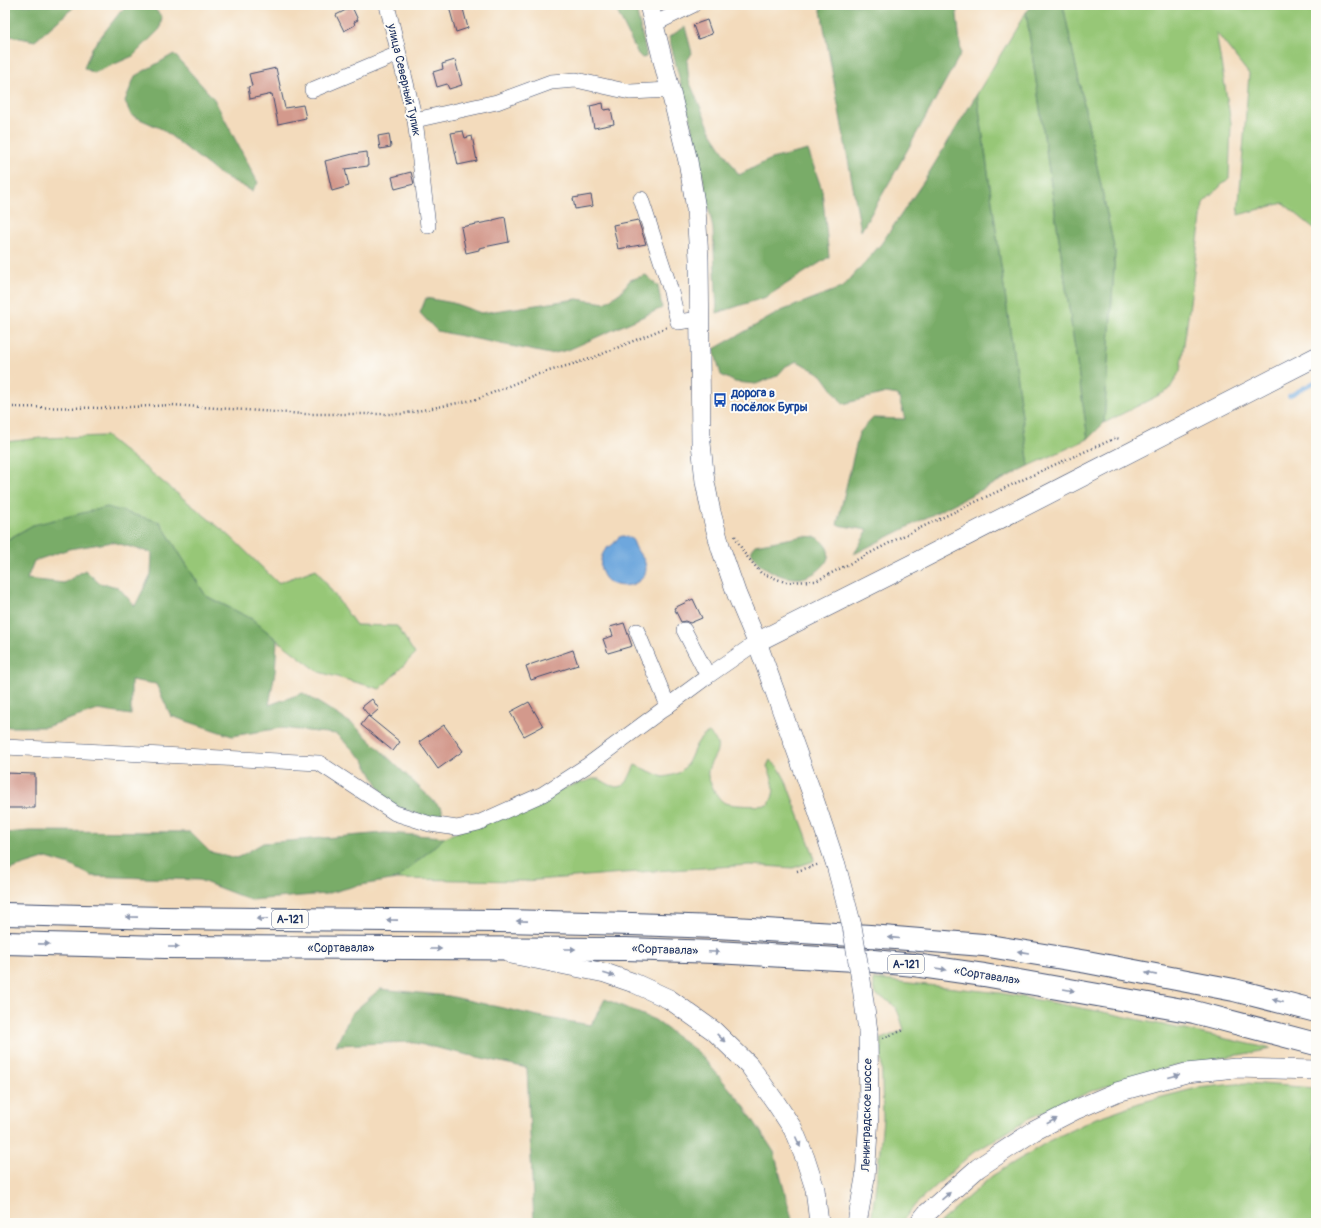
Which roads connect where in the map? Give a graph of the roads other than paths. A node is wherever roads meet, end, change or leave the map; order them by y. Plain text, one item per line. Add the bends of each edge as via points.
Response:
1 (387, 5) edge
2 (649, 5) edge
3 (693, 5) edge
4 (654, 24) junction
5 (398, 54) junction
6 (312, 90) dead end
7 (670, 90) junction
8 (415, 120) junction
9 (641, 199) dead end
10 (428, 226) dead end
11 (699, 319) junction
12 (1316, 357) edge
13 (684, 630) dead end
14 (637, 631) dead end
15 (757, 642) junction
16 (708, 676) junction
17 (668, 706) junction
18 (5, 747) edge
19 (5, 914) edge
20 (5, 943) edge
21 (489, 949) junction
22 (1316, 1011) edge
23 (1316, 1044) edge
24 (1316, 1070) edge
25 (819, 1223) edge
26 (857, 1223) edge
27 (918, 1223) edge

1 - 5 street, улица Северный Тупик
2 - 4 main road, Ленинградское шоссе
3 - 4 street
4 - 7 main road, Ленинградское шоссе
5 - 6 street
5 - 8 street, улица Северный Тупик
7 - 8 street via 630,92 576,80 551,82 497,102
7 - 11 main road, Ленинградское шоссе via 688,161 696,209
8 - 10 street, улица Северный Тупик
9 - 11 street via 670,288 678,322
11 - 15 main road, Ленинградское шоссе via 700,436 705,482 721,549
12 - 15 main road
13 - 16 street
14 - 17 street
15 - 16 street
15 - 26 main road, Ленинградское шоссе, bridge via 815,802 835,862 852,926 868,1037 869,1116 865,1178
16 - 17 street
17 - 18 street via 588,765 543,794 478,823 457,828 430,824 395,813 319,763
22 -> 19 highway, «Сортавала» / А-121 via 1234,990 1087,962 983,945 870,936 632,924
20 -> 21 highway, «Сортавала» / А-121
21 -> 23 highway, «Сортавала» / А-121 via 716,952 914,965 992,976 1194,1012
21 -> 25 main road via 605,973 634,983 669,1000 714,1031 749,1065 793,1129 815,1189
27 -> 24 main road via 978,1168 1028,1135 1075,1110 1117,1092 1186,1073 1236,1068

